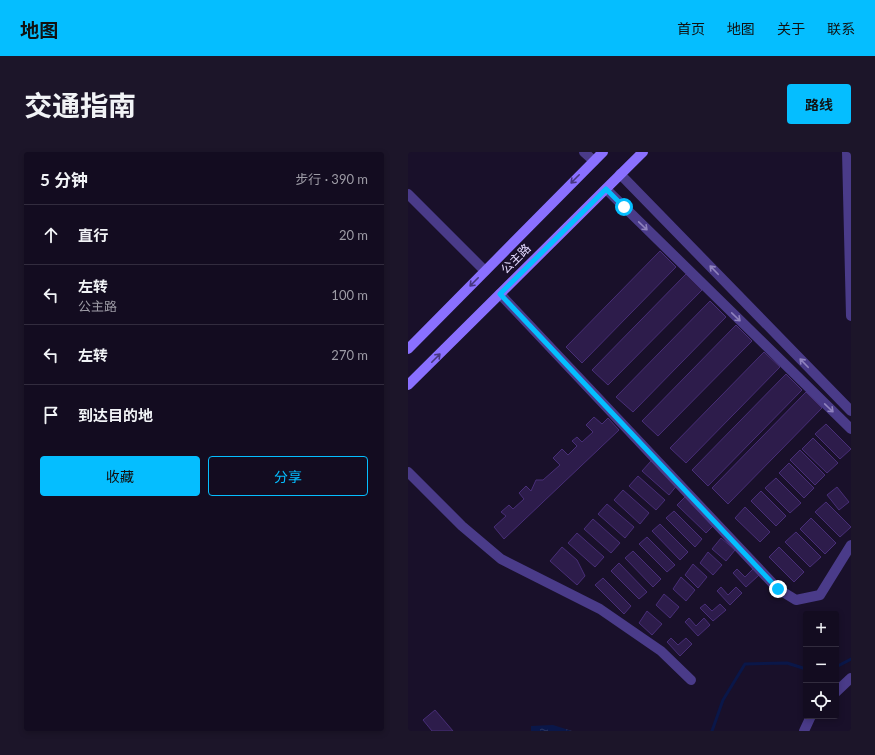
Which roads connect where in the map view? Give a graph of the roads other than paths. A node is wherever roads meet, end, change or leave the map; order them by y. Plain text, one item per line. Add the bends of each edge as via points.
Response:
1 (584, 152) edge
2 (603, 152) edge
3 (643, 152) edge
4 (847, 152) edge
5 (594, 161) junction
6 (620, 174) junction
7 (606, 189) junction
8 (408, 194) edge
9 (485, 271) junction
10 (500, 294) junction
11 (851, 316) edge
12 (408, 349) edge
13 (408, 385) edge
14 (851, 411) edge
15 (851, 429) edge
16 (408, 472) edge
17 (851, 545) edge
18 (851, 678) edge
19 (691, 680) dead end
20 (839, 689) edge
21 (810, 719) edge
22 (804, 731) edge

1 - 5 street
2 - 5 main road, 公主路
3 - 6 main road, 公主路
4 - 11 street
5 -> 9 main road, 公主路
6 - 7 main road, 公主路
14 -> 6 street
7 - 10 main road, 公主路
7 -> 15 street
8 - 9 street
9 -> 12 main road, 公主路
13 -> 10 main road, 公主路
10 - 17 street via 778,589 796,600 820,595
16 - 19 street via 462,526 502,559 600,609 661,651
18 - 20 street
21 - 22 street

